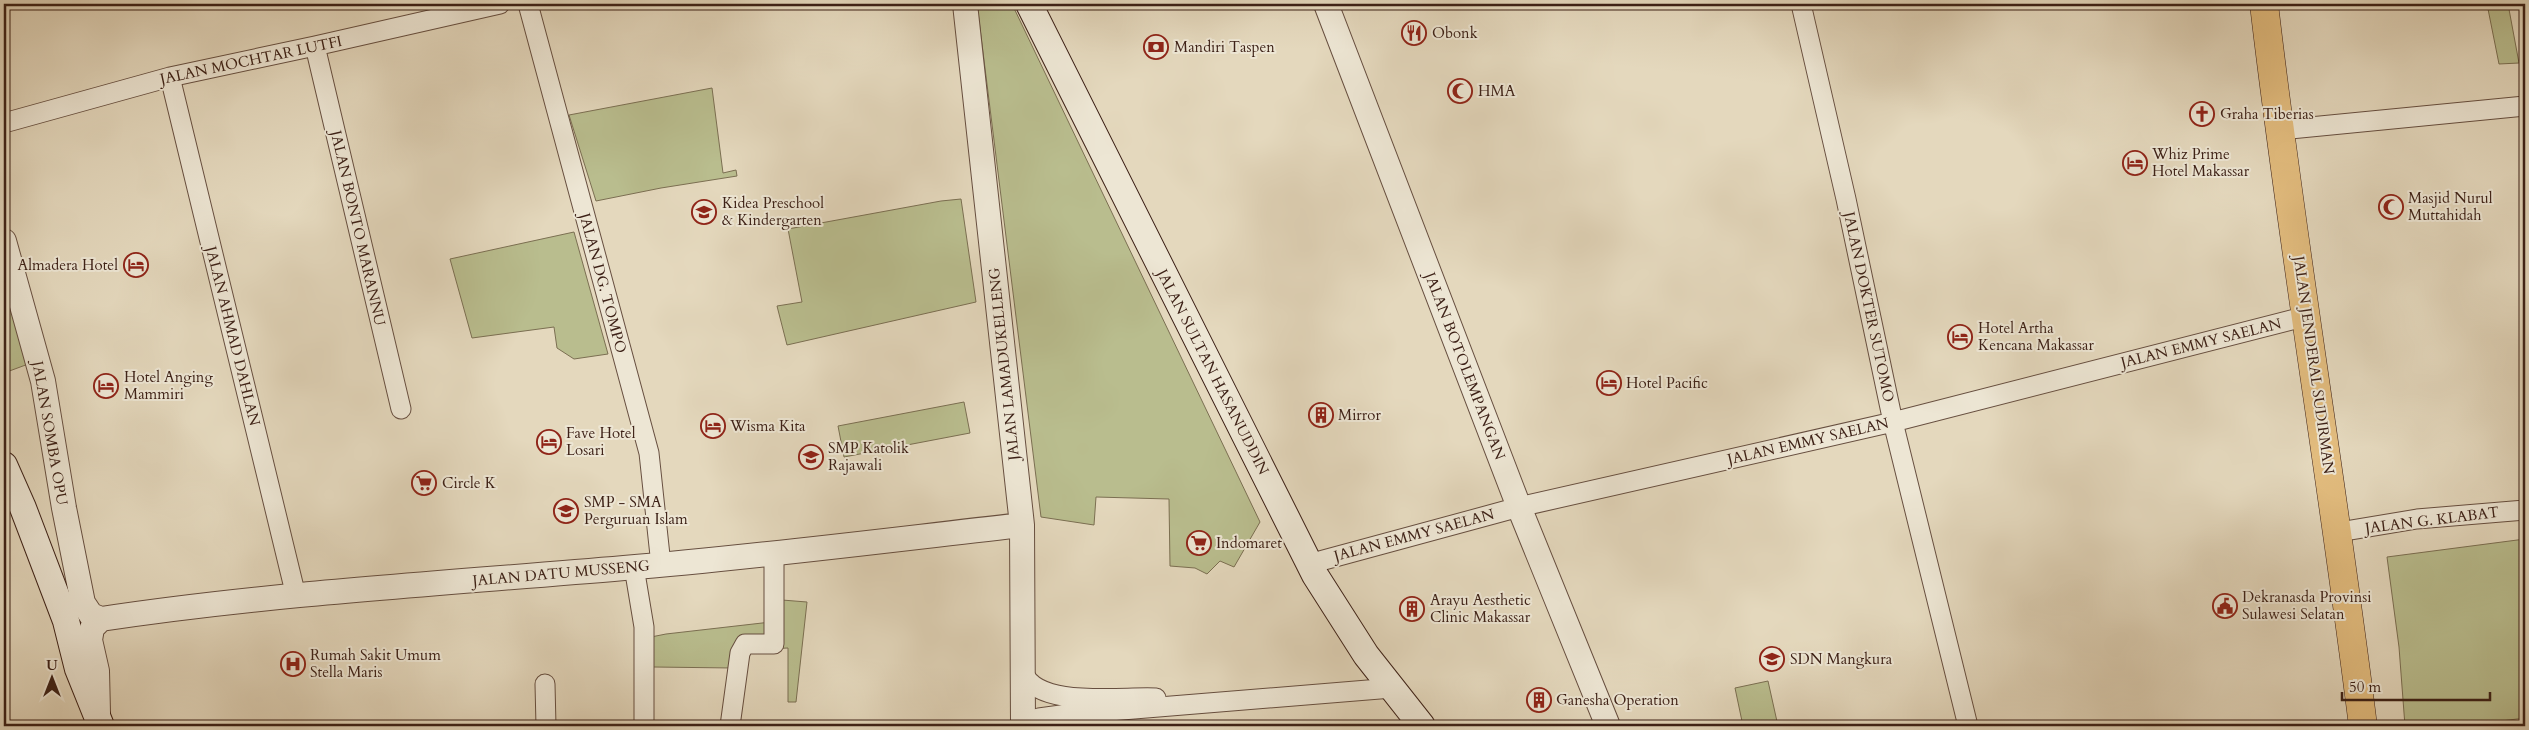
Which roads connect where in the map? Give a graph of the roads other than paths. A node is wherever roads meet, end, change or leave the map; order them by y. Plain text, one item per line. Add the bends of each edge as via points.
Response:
1 (500, 4) edge
2 (528, 4) edge
3 (965, 4) edge
4 (1029, 4) edge
5 (1326, 4) edge
6 (1801, 4) edge
7 (2264, 4) edge
8 (315, 46) junction
9 (170, 76) junction
10 (2525, 106) edge
11 (4, 123) edge
12 (2280, 130) junction
13 (4, 241) edge
14 (2306, 316) junction
15 (401, 409) dead end
16 (1893, 422) junction
17 (4, 465) edge
18 (1519, 507) junction
19 (2525, 510) edge
20 (1022, 525) junction
21 (2339, 532) junction
22 (774, 554) junction
23 (1309, 564) junction
24 (661, 565) junction
25 (634, 567) junction
26 (296, 596) junction
27 (101, 620) junction
28 (1023, 672) junction
29 (545, 684) dead end
30 (1392, 688) junction
31 (1209, 702) junction
32 (100, 722) edge
33 (546, 726) edge
34 (644, 726) edge
35 (730, 726) edge
36 (1023, 726) edge
37 (1028, 726) edge
38 (1422, 726) edge
39 (1608, 726) edge
40 (1968, 726) edge
41 (2363, 726) edge

1 - 8 street, JALAN MOCHTAR LUTFI
2 - 24 street, JALAN DG. TOMPO via 648,453
3 - 20 street, JALAN LAMADUKELLENG
4 - 23 main road, JALAN SULTAN HASANUDDIN
5 - 18 street, JALAN BOTOLEMPANGAN
6 - 16 street, JALAN DOKTER SUTOMO
7 - 12 main road, JALAN JENDERAL SUDIRMAN
8 - 9 street, JALAN MOCHTAR LUTFI
8 - 15 street, JALAN BONTO MARANNU
9 - 11 street, JALAN MOCHTAR LUTFI
9 - 26 street, JALAN AHMAD DAHLAN
10 - 12 street
12 - 14 main road, JALAN JENDERAL SUDIRMAN
13 - 27 street, JALAN SOMBA OPU via 43,381 84,603 91,615
14 - 16 street, JALAN EMMY SAELAN
14 - 21 main road, JALAN JENDERAL SUDIRMAN
16 - 18 street, JALAN EMMY SAELAN
16 - 40 street, JALAN DOKTER SUTOMO
17 - 32 main road via 53,586 66,621 79,674
18 - 23 street, JALAN EMMY SAELAN
18 - 39 street, JALAN BOTOLEMPANGAN
19 - 21 street, JALAN G. KLABAT via 2417,519
20 - 22 street, JALAN DATU MUSSENG
20 - 28 street, JALAN LAMADUKELLENG
21 - 41 main road, JALAN JENDERAL SUDIRMAN
22 - 24 street, JALAN DATU MUSSENG
22 - 35 street via 774,644 746,644 740,653
23 - 30 main road, JALAN SULTAN HASANUDDIN via 1332,605
24 - 25 street, JALAN DATU MUSSENG
25 - 26 street, JALAN DATU MUSSENG
25 - 34 street via 644,627
26 - 27 street, JALAN DATU MUSSENG
27 - 32 street via 92,628 90,640 97,671
28 - 31 street via 1029,684 1050,694
28 - 36 street, JALAN LAMADUKELLENG
29 - 33 street
30 - 31 street
30 - 38 main road, JALAN SULTAN HASANUDDIN
31 - 37 street via 1060,715 1039,718

